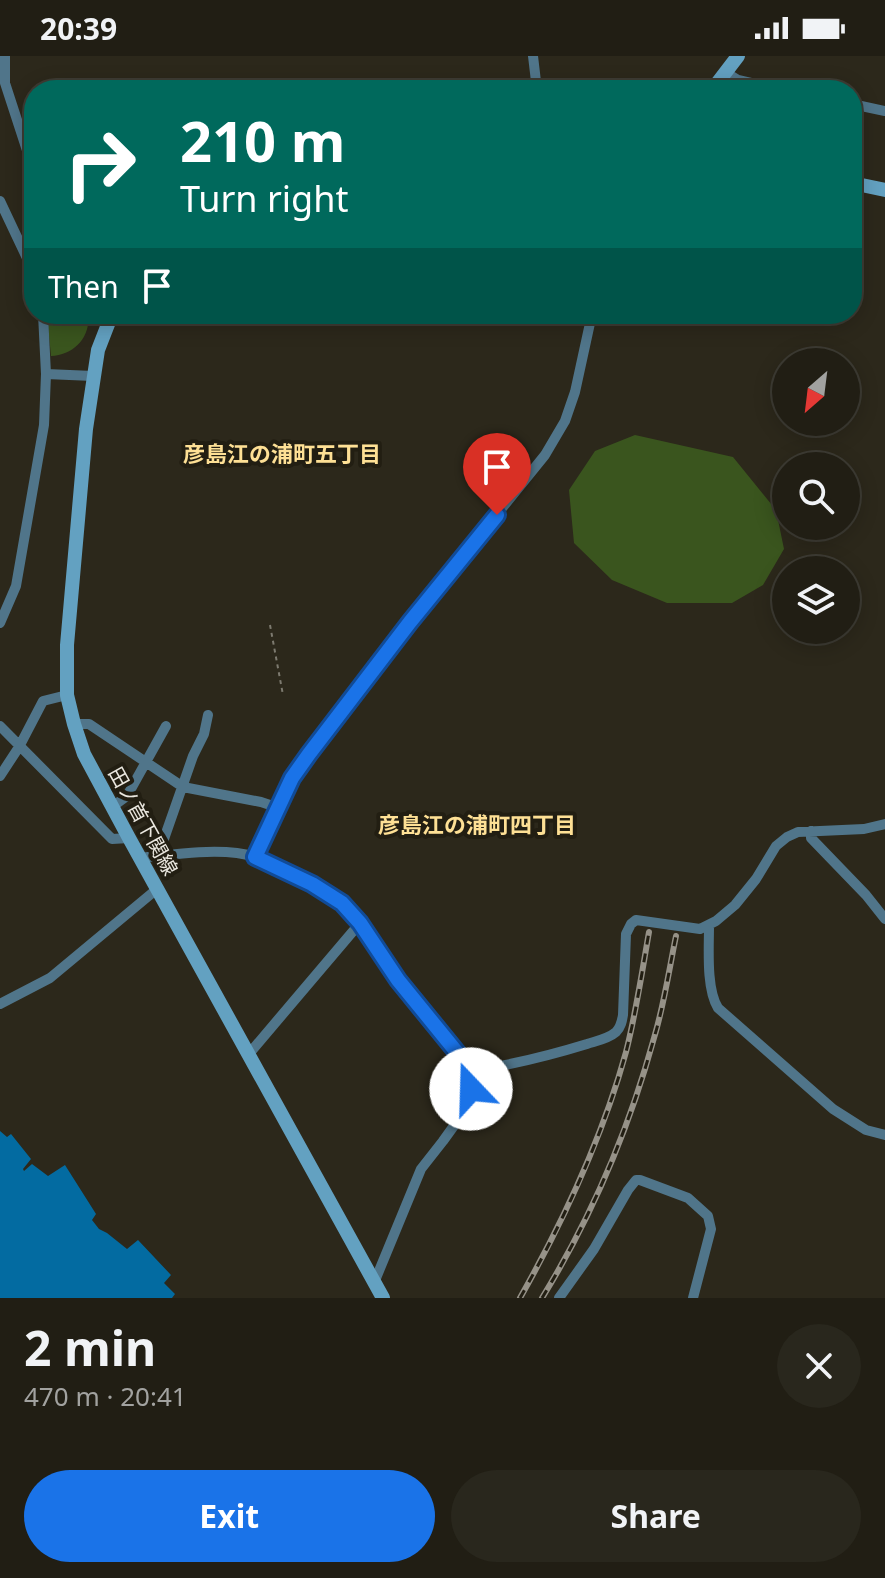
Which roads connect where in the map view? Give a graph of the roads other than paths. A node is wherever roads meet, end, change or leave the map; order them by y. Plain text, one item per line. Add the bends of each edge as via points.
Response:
1 (533, 56) edge
2 (738, 56) edge
3 (3, 57) edge
4 (725, 72) junction
5 (536, 80) edge
6 (719, 80) edge
7 (738, 80) edge
8 (862, 106) edge
9 (885, 111) edge
10 (24, 141) edge
11 (862, 185) edge
12 (885, 190) edge
13 (0, 201) edge
14 (24, 252) edge
15 (44, 324) edge
16 (108, 324) edge
17 (590, 324) edge
18 (46, 374) junction
19 (93, 376) junction
20 (0, 623) edge
21 (67, 695) junction
22 (208, 715) dead end
23 (74, 724) junction
24 (0, 726) edge
25 (166, 726) dead end
26 (19, 747) junction
27 (146, 762) junction
28 (0, 776) edge
29 (183, 787) junction
30 (112, 807) junction
31 (279, 808) junction
32 (885, 824) edge
33 (811, 831) junction
34 (129, 838) junction
35 (158, 856) junction
36 (255, 857) junction
37 (140, 858) junction
38 (157, 889) junction
39 (885, 919) edge
40 (360, 923) junction
41 (709, 926) junction
42 (0, 1004) edge
43 (248, 1055) junction
44 (471, 1071) junction
45 (885, 1135) edge
46 (374, 1283) junction
47 (383, 1298) edge
48 (559, 1298) edge
49 (693, 1298) edge

1 - 5 street
2 - 4 main road
3 - 10 street via 5,83
4 - 6 main road
4 - 7 street
8 - 9 street
11 - 12 main road
13 - 14 street
15 - 18 street
16 - 19 main road, 田ノ首下関線
17 - 31 street via 575,392 545,455 367,677 292,778
18 - 19 street
18 - 20 street via 44,425 16,586
19 - 21 main road, 田ノ首下関線 via 67,645
21 - 23 main road, 田ノ首下関線
21 - 26 street via 43,701
22 - 29 street
23 - 27 street via 89,724
23 - 30 main road, 田ノ首下関線
24 - 26 street
25 - 27 street
26 - 28 street
26 - 34 street via 112,839
27 - 29 street
27 - 30 street via 127,796
29 - 31 street
29 - 35 street
30 - 34 main road, 田ノ首下関線
31 - 36 street
32 - 33 street
33 - 39 street via 811,838
33 - 41 street via 798,832 776,846 748,890
34 - 37 main road, 田ノ首下関線
35 - 36 street via 220,852
35 - 37 street
36 - 40 street via 324,891
37 - 38 main road, 田ノ首下関線
38 - 42 street via 50,978
38 - 43 main road, 田ノ首下関線
40 - 43 street
40 - 44 street
41 - 44 street via 636,920 626,934 618,1030 542,1058
41 - 45 street via 718,1008 833,1109 866,1130
43 - 46 main road, 田ノ首下関線
44 - 46 street via 465,1110 421,1169
46 - 47 main road, 田ノ首下関線
48 - 49 street via 628,1190 640,1180 688,1198 708,1216 711,1229

